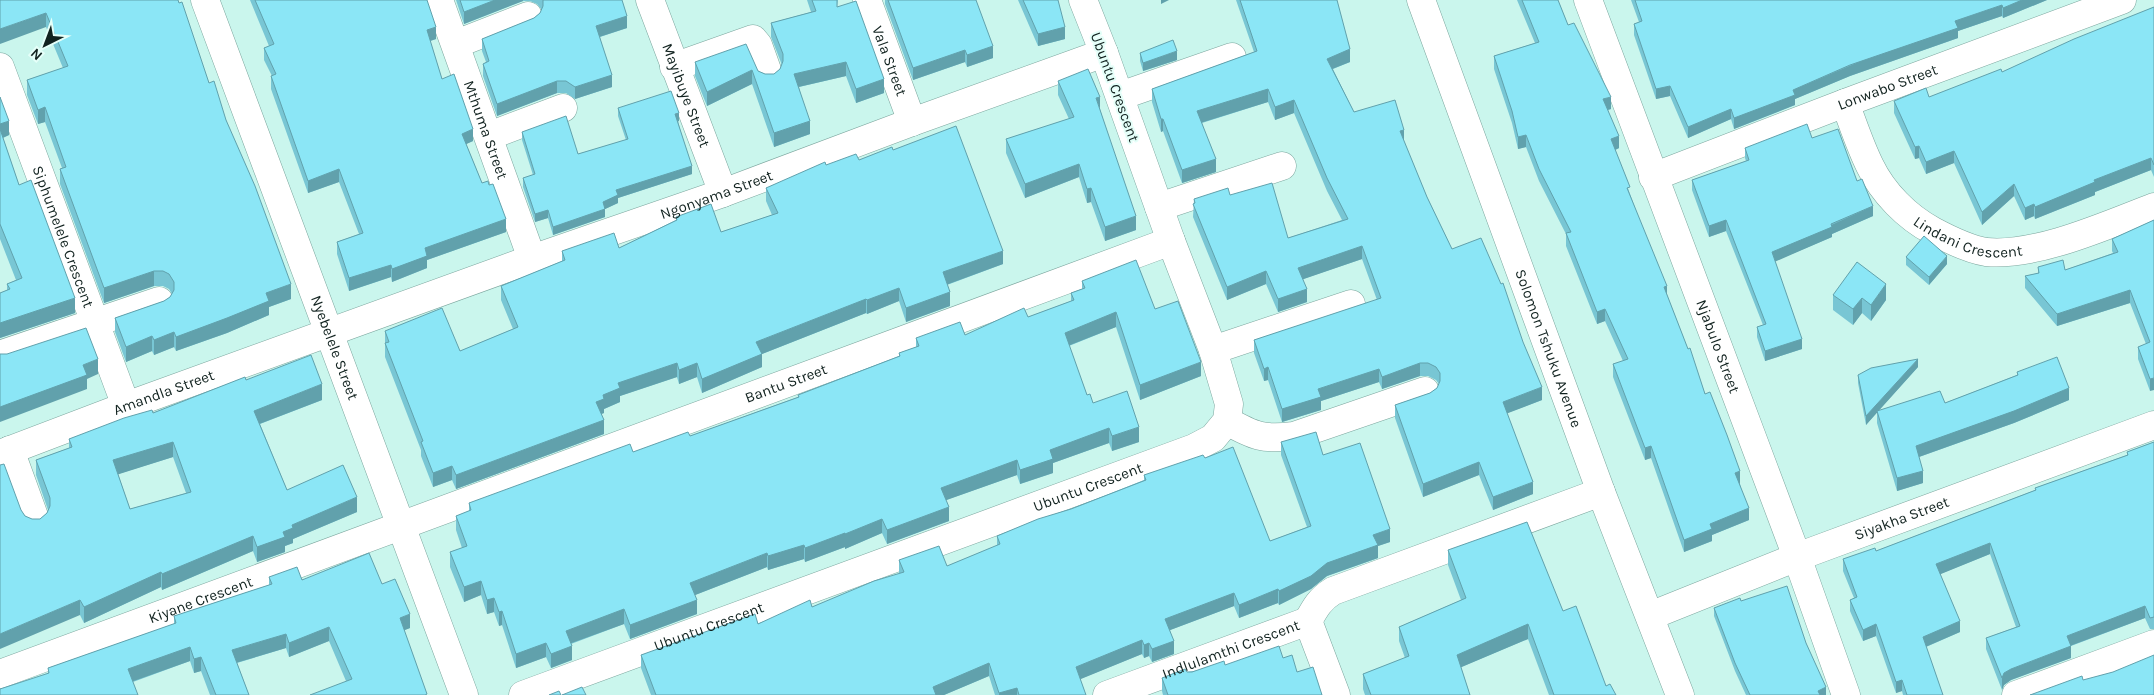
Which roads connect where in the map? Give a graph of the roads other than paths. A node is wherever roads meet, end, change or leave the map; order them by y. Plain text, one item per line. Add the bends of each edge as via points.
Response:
1 (205, 0) edge
2 (439, 0) edge
3 (650, 0) edge
4 (867, 0) edge
5 (1082, 0) edge
6 (1421, 0) edge
7 (1588, 0) edge
8 (2122, 0) edge
9 (528, 16) dead end
10 (456, 44) junction
11 (1104, 54) junction
12 (1232, 57) dead end
13 (0, 67) edge
14 (674, 67) junction
15 (768, 73) edge
16 (1120, 96) junction
17 (1845, 103) junction
18 (563, 108) dead end
19 (912, 122) junction
20 (488, 136) junction
21 (1282, 166) dead end
22 (1654, 177) junction
23 (723, 193) junction
24 (1159, 207) junction
25 (2154, 207) edge
26 (1171, 240) junction
27 (532, 259) junction
28 (159, 301) edge
29 (1351, 304) dead end
30 (94, 323) junction
31 (328, 332) junction
32 (1214, 350) junction
33 (2, 354) edge
34 (1425, 391) dead end
35 (126, 406) junction
36 (1227, 421) junction
37 (2154, 425) edge
38 (5, 452) edge
39 (1601, 492) junction
40 (35, 519) edge
41 (400, 525) junction
42 (1797, 557) junction
43 (1650, 616) junction
44 (1308, 621) junction
45 (2154, 644) edge
46 (0, 674) edge
47 (464, 695) edge
48 (523, 695) edge
49 (1107, 695) edge
50 (1336, 695) edge
51 (1680, 695) edge
52 (1846, 695) edge
53 (2016, 695) edge

1 - 31 street, Nyebelele Street
2 - 10 street, Mthuma Street
3 - 14 street, Mayibuye Street
4 - 19 street, Vala Street
5 - 11 street, Ubuntu Crescent
6 - 39 street, Solomon Tshuku Avenue
7 - 22 street, Njabulo Street
8 - 17 street, Lonwabo Street
9 - 10 street
10 - 20 street, Mthuma Street
11 - 16 street, Ubuntu Crescent
11 - 19 street, Ngonyama Street
12 - 16 street
13 - 30 street, Siphumelele Crescent
14 - 15 street via 753,39
14 - 23 street, Mayibuye Street
16 - 24 street, Ubuntu Crescent
17 - 22 street, Lonwabo Street
17 - 25 street, Lindani Crescent via 1870,168 1894,200 1918,223 1985,252 2012,251 2066,240
18 - 20 street
19 - 23 street, Ngonyama Street
20 - 27 street, Mthuma Street
21 - 24 street
22 - 42 street, Njabulo Street
23 - 27 street, Ngonyama Street
24 - 26 street, Ubuntu Crescent
26 - 32 street, Ubuntu Crescent
26 - 41 street, Bantu Street
27 - 31 street, Ngonyama Street
28 - 30 street
29 - 32 street
30 - 33 street
30 - 35 street, Siphumelele Crescent
31 - 35 street, Amandla Street
31 - 41 street, Nyebelele Street
32 - 36 street, Ubuntu Crescent via 1229,404
34 - 36 street via 1294,436 1273,439 1251,435
35 - 38 street, Amandla Street
36 - 48 street, Ubuntu Crescent via 1214,438 1194,448
37 - 42 street, Siyakha Street
38 - 40 street
39 - 43 street, Solomon Tshuku Avenue
39 - 44 street via 1333,591 1316,605
41 - 46 street, Kiyane Crescent
41 - 47 street, Nyebelele Street
42 - 43 street, Siyakha Street
42 - 52 street, Njabulo Street
43 - 51 street, Solomon Tshuku Avenue
44 - 49 street, Indlulamthi Crescent
44 - 50 street, Indlulamthi Crescent
45 - 53 street

